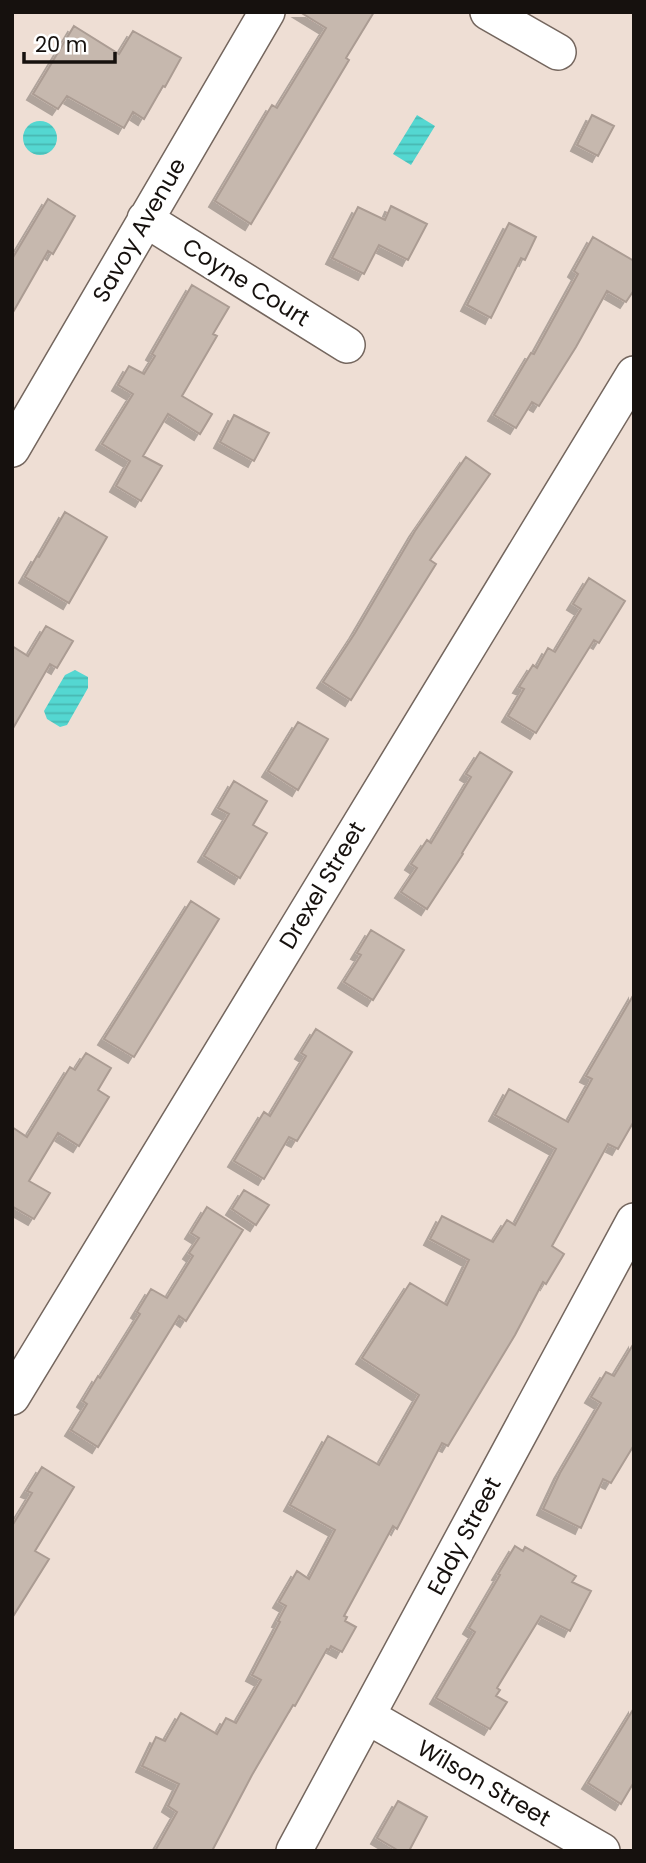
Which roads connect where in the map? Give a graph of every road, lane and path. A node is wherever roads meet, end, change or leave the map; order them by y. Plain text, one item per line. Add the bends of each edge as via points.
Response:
1 (267, 12) edge
2 (488, 12) edge
3 (558, 52) dead end
4 (145, 219) junction
5 (347, 345) dead end
6 (634, 374) edge
7 (12, 449) edge
8 (634, 1221) edge
9 (12, 1397) edge
10 (367, 1716) junction
11 (293, 1851) edge
12 (601, 1851) edge

1 - 4 street, Savoy Avenue
2 - 3 street
4 - 5 street, Coyne Court
4 - 7 street, Savoy Avenue
6 - 9 street, Drexel Street
8 - 10 street, Eddy Street
10 - 11 street, Eddy Street
10 - 12 street, Wilson Street

